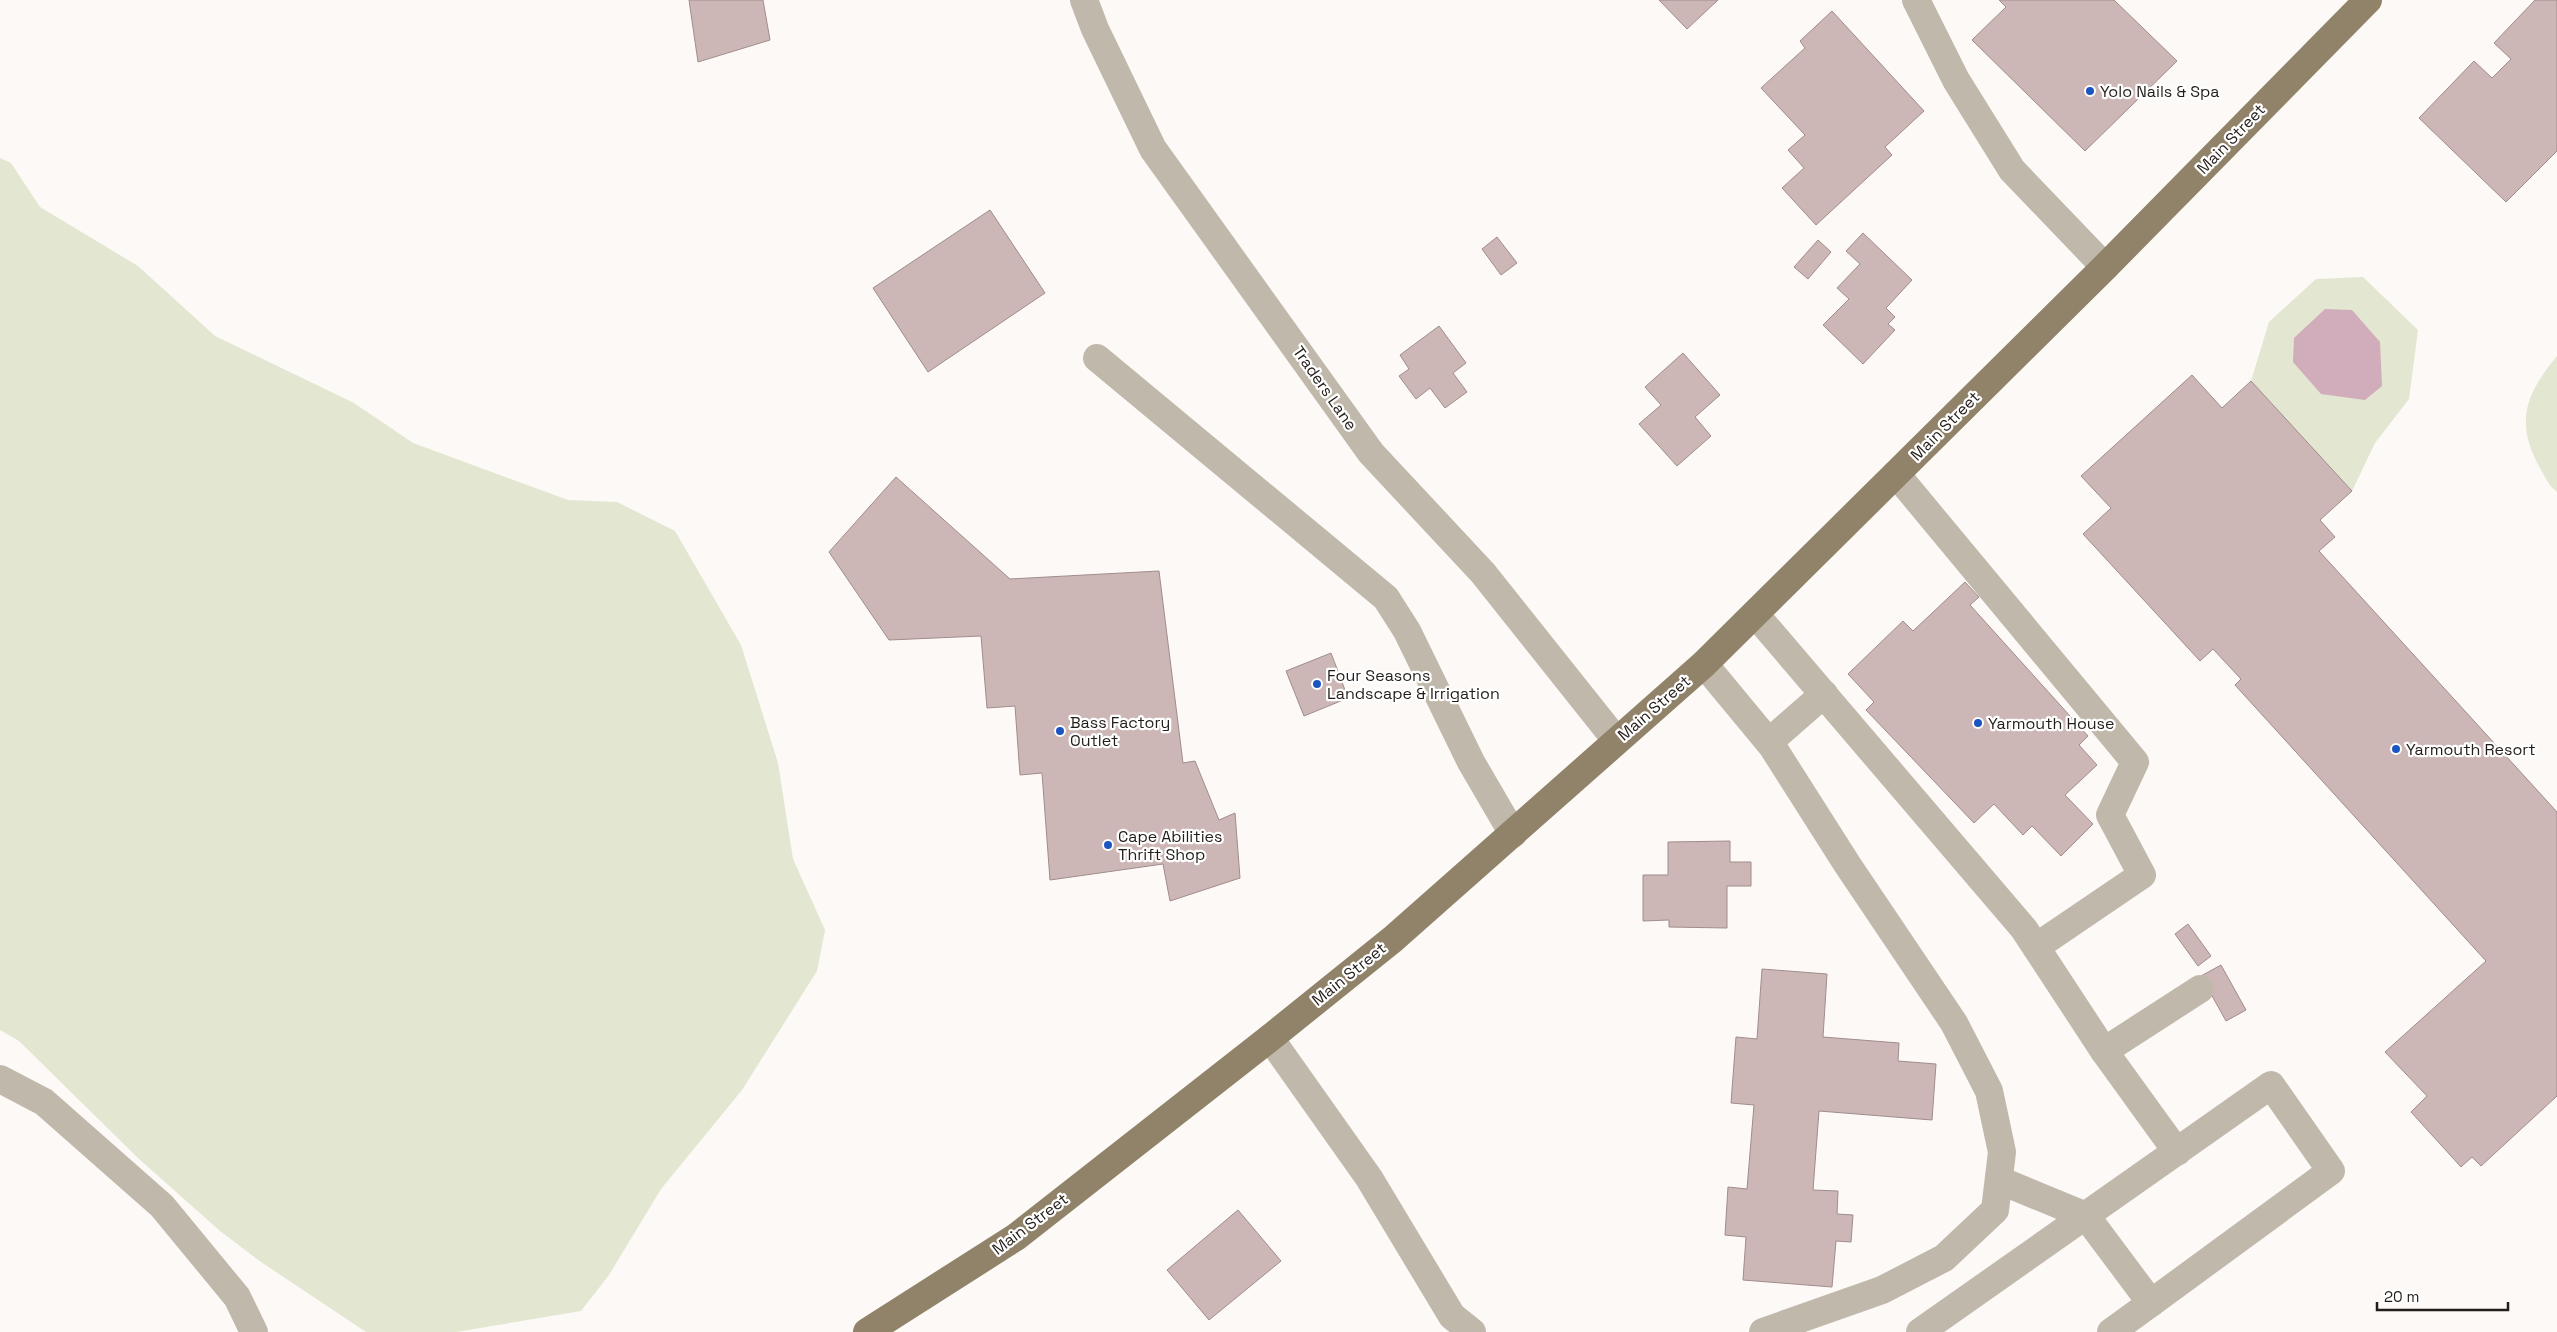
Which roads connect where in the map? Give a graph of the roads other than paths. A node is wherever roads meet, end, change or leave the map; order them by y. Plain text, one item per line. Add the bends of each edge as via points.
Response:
1 (1084, 0) edge
2 (1916, 0) edge
3 (2368, 0) edge
4 (2105, 267) junction
5 (1097, 358) dead end
6 (1896, 474) junction
7 (1755, 614) junction
8 (1704, 664) junction
9 (1824, 694) junction
10 (1616, 740) junction
11 (1769, 742) junction
12 (1513, 834) junction
13 (2036, 947) junction
14 (2200, 989) dead end
15 (1270, 1038) junction
16 (2104, 1051) junction
17 (0, 1079) edge
18 (2177, 1152) junction
19 (1999, 1180) junction
20 (2086, 1216) junction
21 (2151, 1303) junction
22 (254, 1332) edge
23 (867, 1332) edge
24 (1472, 1332) edge
25 (1764, 1332) edge
26 (1920, 1332) edge
27 (2111, 1332) edge

1 - 10 street, Traders Lane via 1153,149 1371,453 1483,573
2 - 4 street via 1956,80 2012,170
3 - 4 main road, Main Street
4 - 6 main road, Main Street
5 - 12 street via 1386,598 1407,631 1471,762
6 - 7 main road, Main Street
6 - 13 street via 2135,762 2110,815 2142,875
7 - 8 main road, Main Street
7 - 9 street
8 - 10 main road, Main Street
8 - 11 street
9 - 11 street
9 - 13 street
10 - 12 main road, Main Street
11 - 19 street via 1954,1023 1989,1091 2002,1152
12 - 15 main road, Main Street via 1393,939
13 - 16 street
14 - 16 street
15 - 23 main road, Main Street via 1016,1237
15 - 24 street via 1369,1178 1452,1316
16 - 18 street
17 - 22 street via 44,1102 162,1206 237,1297
18 - 20 street
18 - 21 street via 2272,1085 2331,1171
19 - 20 street
19 - 25 street via 1995,1210 1944,1258 1882,1290
20 - 21 street
20 - 26 street
21 - 27 street

